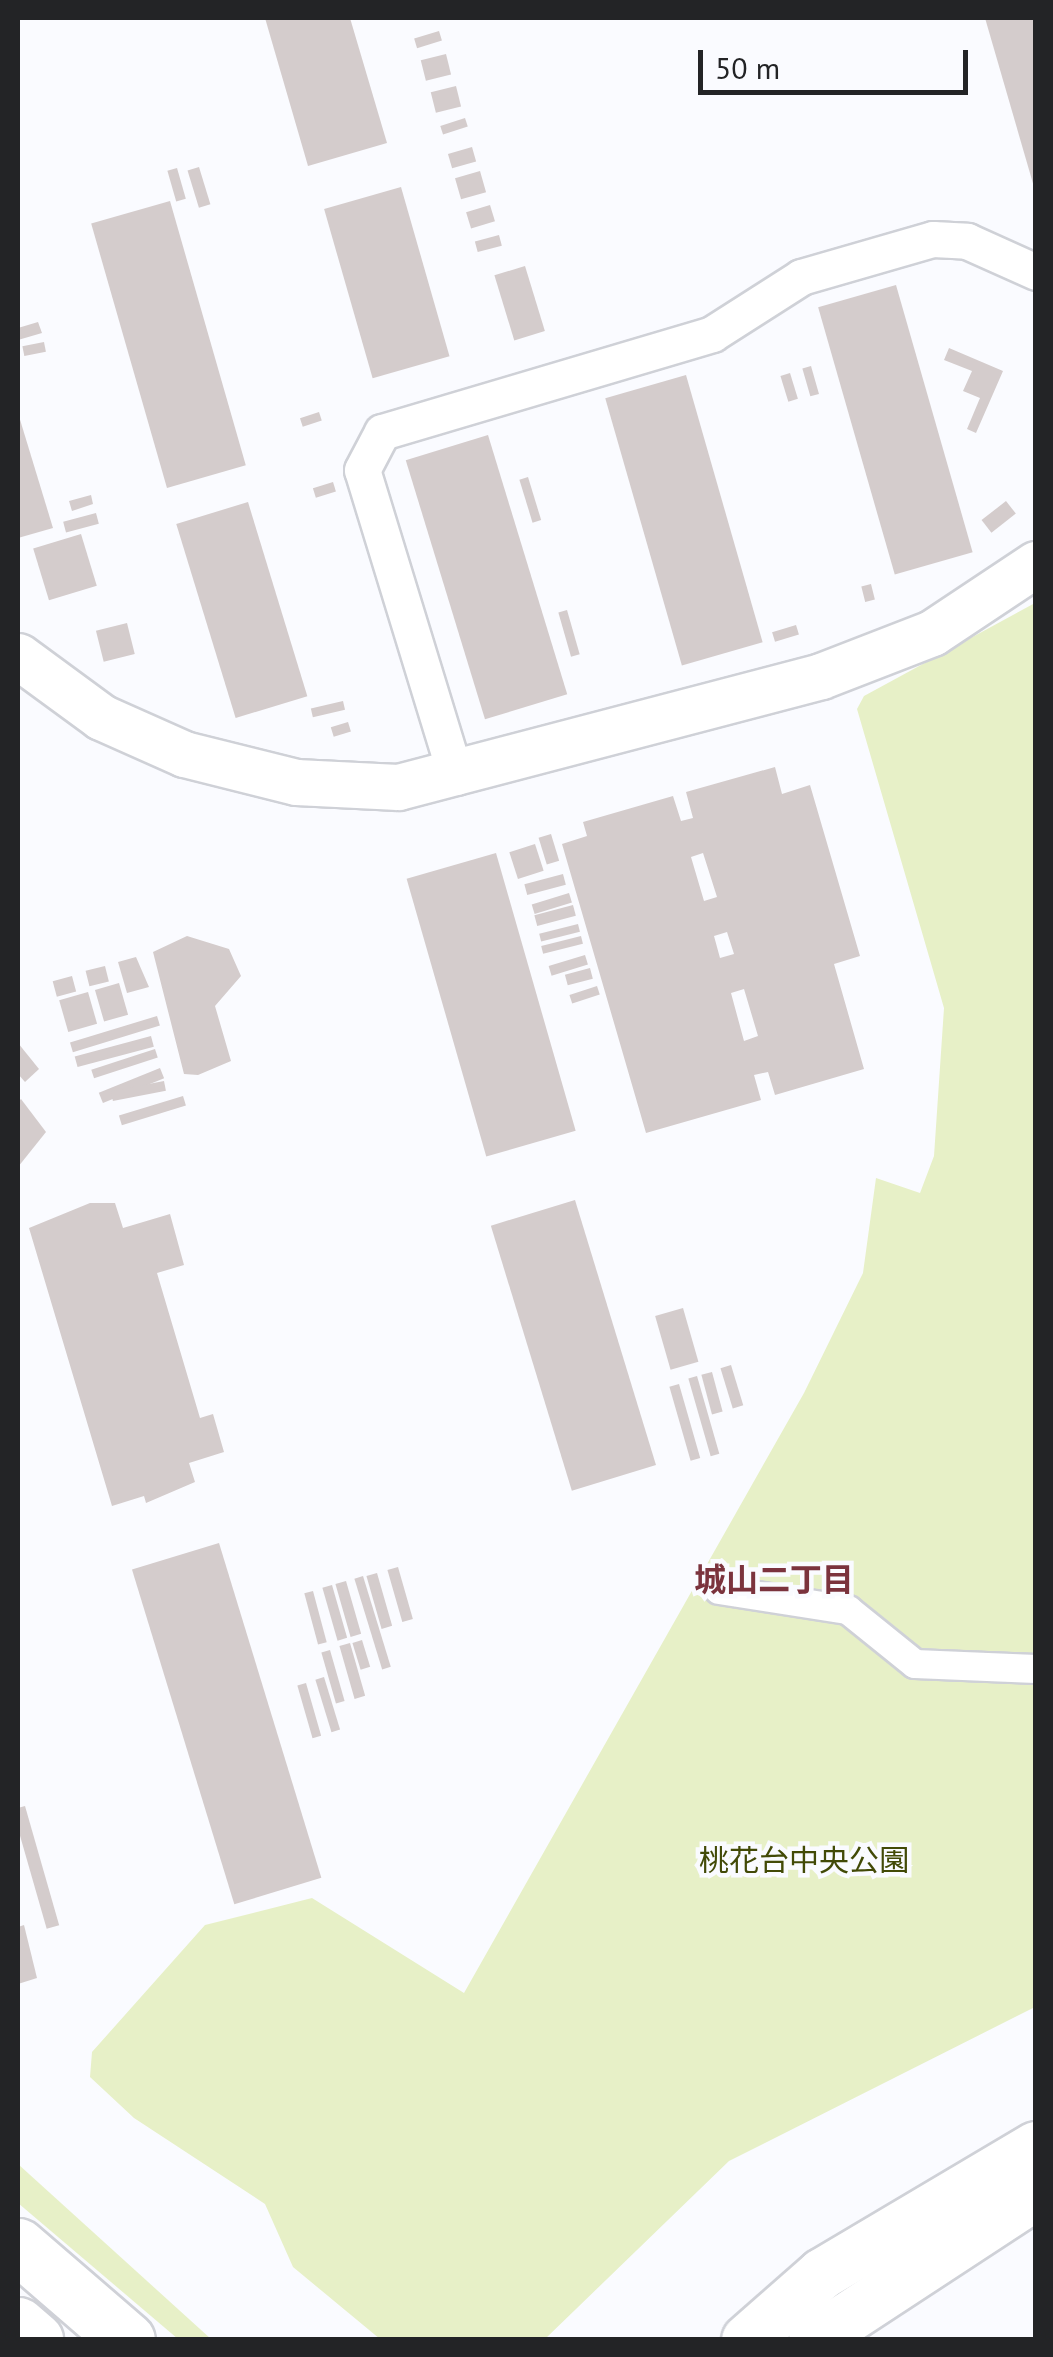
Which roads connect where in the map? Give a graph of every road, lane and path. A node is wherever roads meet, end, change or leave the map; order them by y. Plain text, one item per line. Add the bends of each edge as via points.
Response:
1 (1036, 272) edge
2 (1036, 564) edge
3 (22, 668) edge
4 (456, 776) junction
5 (719, 1590) dead end
6 (1036, 1668) edge
7 (1036, 2146) edge
8 (1036, 2195) edge
9 (18, 2246) edge
10 (18, 2325) edge
11 (34, 2340) edge
12 (127, 2340) edge
13 (747, 2340) edge
14 (814, 2340) edge

1 - 4 street via 967,241 933,239 801,277 712,334 382,432 362,470
2 - 4 street via 978,608 879,655
3 - 4 street via 101,716 242,772 354,786
5 - 6 street via 848,1610 915,1664
7 - 13 main road via 822,2274
8 - 14 main road
9 - 12 highway
10 - 11 highway

